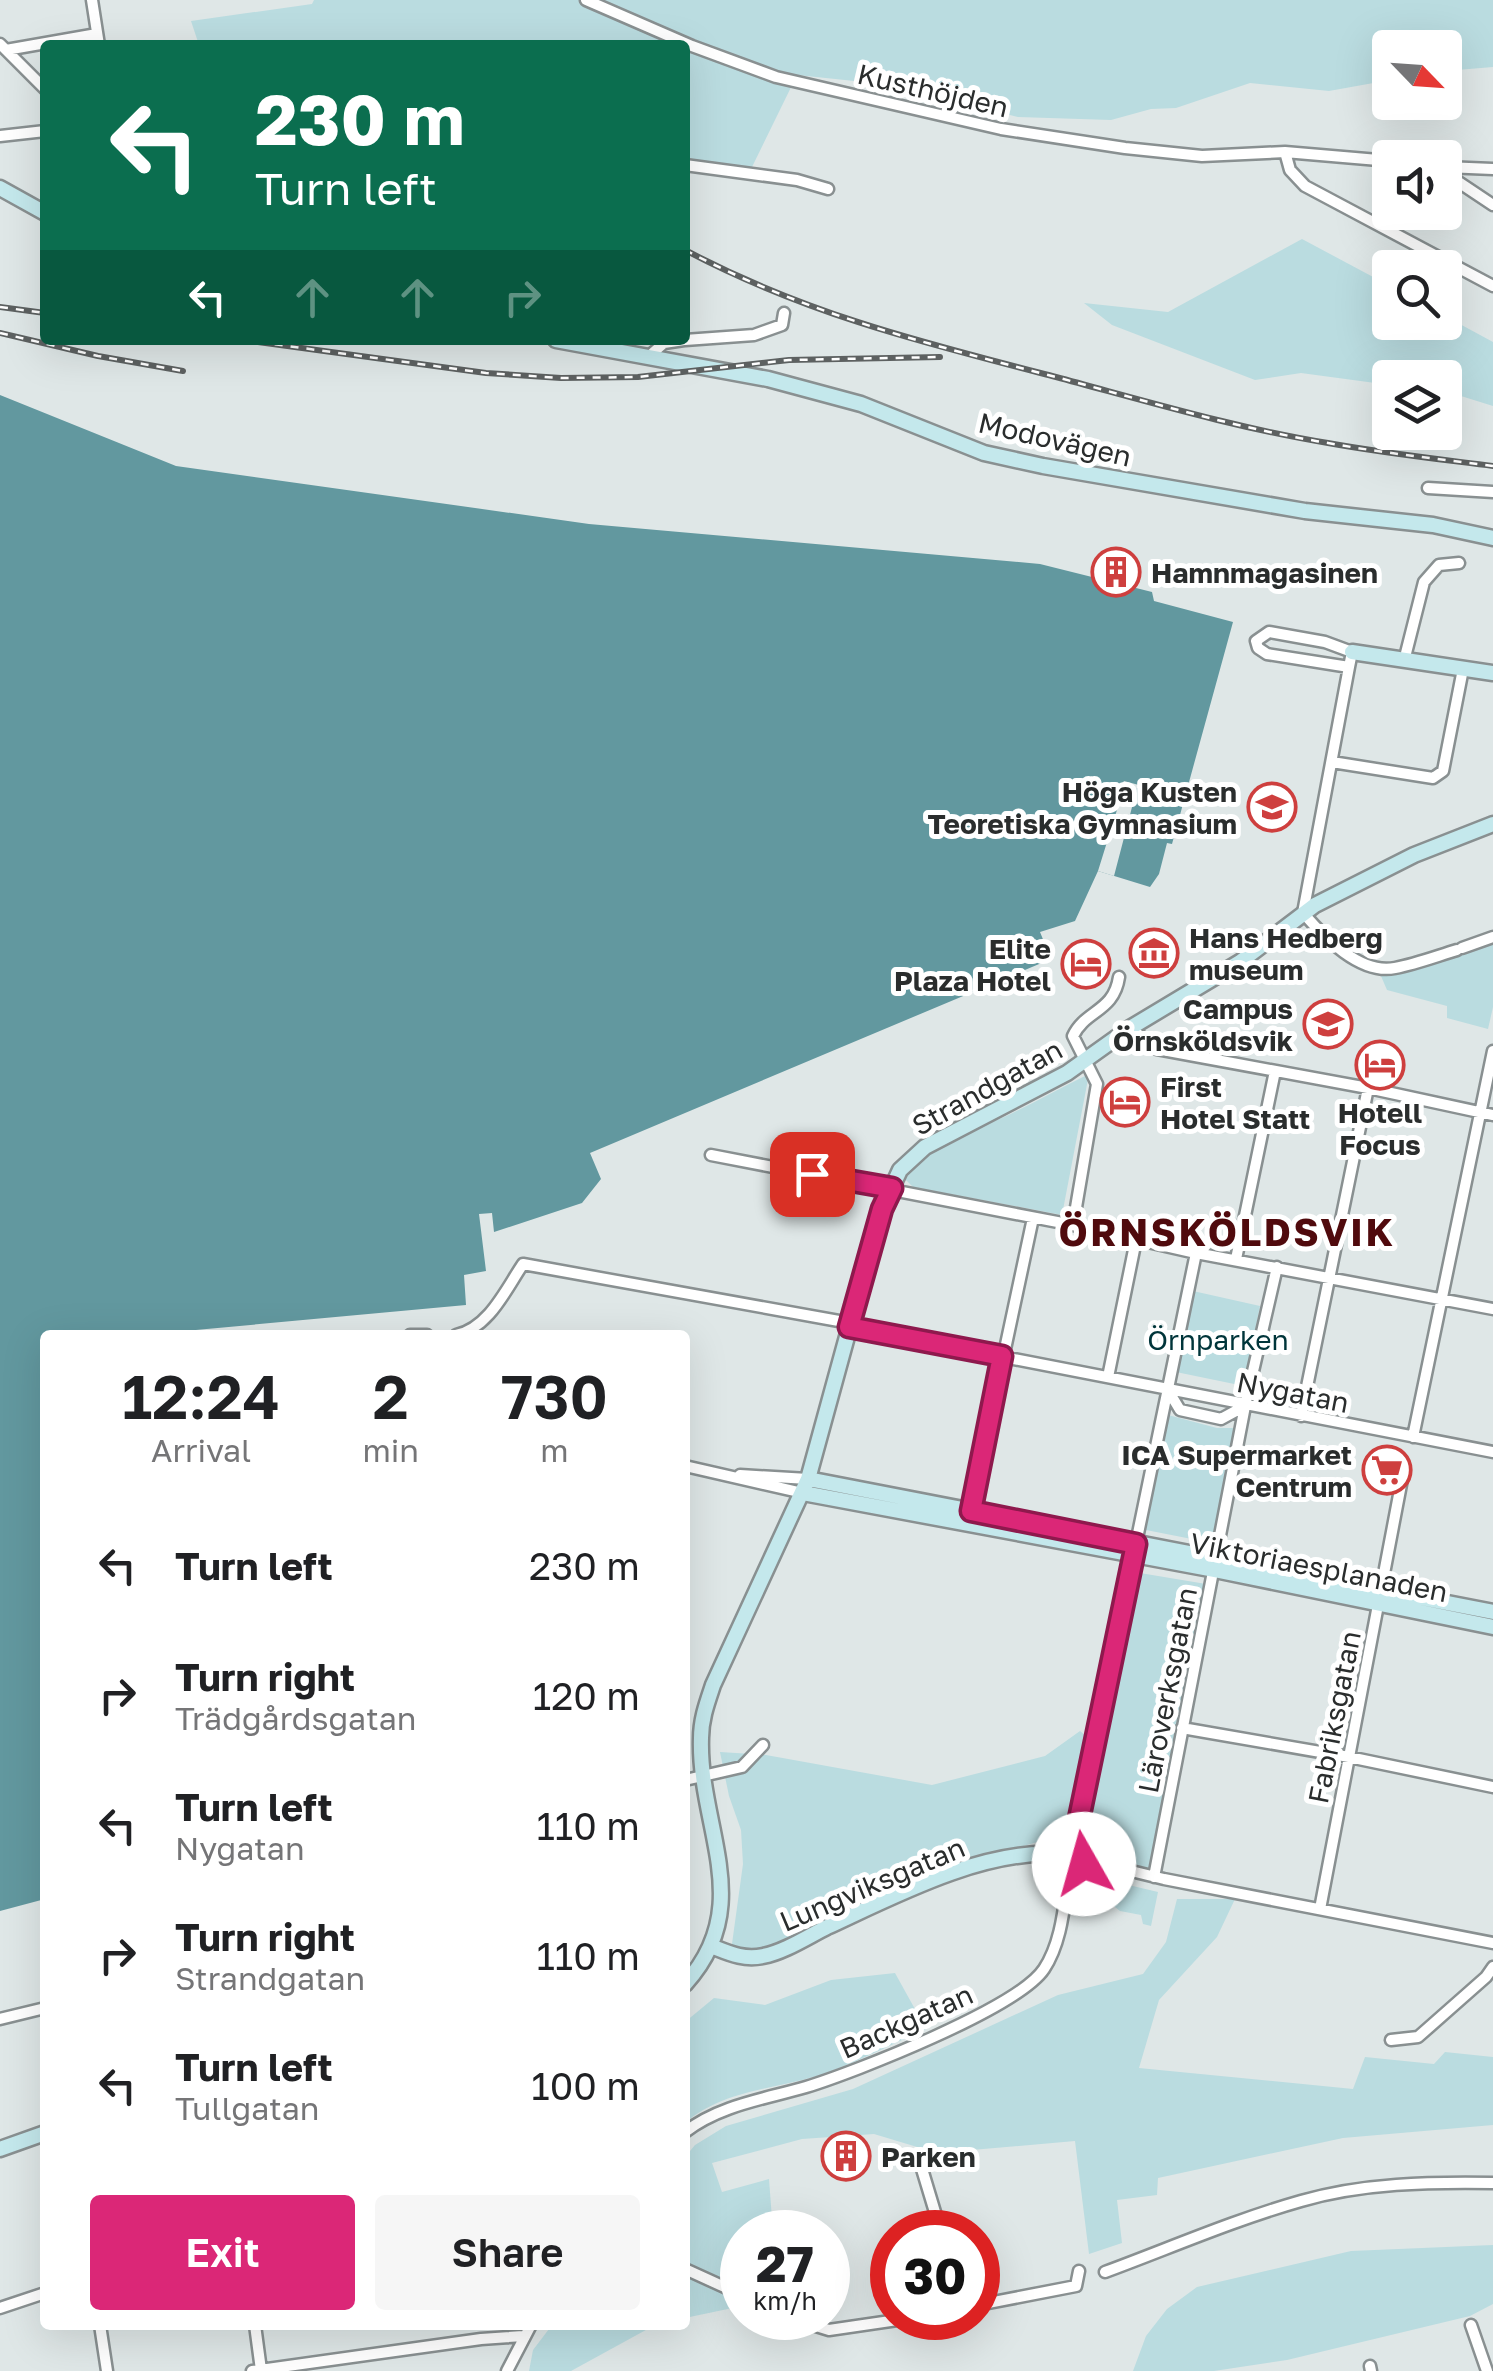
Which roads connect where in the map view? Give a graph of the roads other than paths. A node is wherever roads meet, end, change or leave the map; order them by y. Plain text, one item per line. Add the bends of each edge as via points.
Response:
1 (92, 0) edge
2 (586, 0) edge
3 (98, 39) edge
4 (685, 40) edge
5 (690, 42) edge
6 (40, 44) edge
7 (3, 47) edge
8 (40, 84) edge
9 (40, 132) edge
10 (0, 136) edge
11 (1285, 152) junction
12 (1372, 160) edge
13 (690, 166) edge
14 (1493, 169) edge
15 (1462, 170) edge
16 (1462, 183) edge
17 (0, 188) edge
18 (828, 189) dead end
19 (1493, 206) edge
20 (40, 210) edge
21 (1493, 286) edge
22 (784, 313) dead end
23 (690, 340) edge
24 (581, 345) edge
25 (662, 345) edge
26 (647, 358) junction
27 (1428, 488) dead end
28 (1493, 492) edge
29 (1493, 538) edge
30 (1459, 562) dead end
31 (1350, 659) junction
32 (1404, 661) junction
33 (1463, 669) junction
34 (1493, 674) edge
35 (1332, 762) junction
36 (1493, 824) edge
37 (1303, 913) junction
38 (1493, 936) edge
39 (1119, 978) dead end
40 (1130, 1028) junction
41 (1493, 1050) edge
42 (1088, 1059) junction
43 (1275, 1071) junction
44 (1368, 1088) junction
45 (1478, 1112) junction
46 (1493, 1115) edge
47 (711, 1155) dead end
48 (898, 1190) junction
49 (1033, 1218) junction
50 (1073, 1225) junction
51 (1136, 1240) junction
52 (1196, 1254) junction
53 (1236, 1259) junction
54 (1277, 1267) junction
55 (1329, 1277) junction
56 (1441, 1298) junction
57 (1493, 1309) edge
58 (850, 1325) junction
59 (471, 1330) edge
60 (1002, 1356) junction
61 (1108, 1378) junction
62 (1168, 1390) junction
63 (1245, 1406) junction
64 (1300, 1416) junction
65 (1413, 1437) junction
66 (1493, 1452) edge
67 (690, 1467) edge
68 (1403, 1474) dead end
69 (806, 1486) junction
70 (970, 1517) junction
71 (1135, 1550) junction
72 (1216, 1564) junction
73 (1380, 1597) junction
74 (1493, 1612) edge
75 (1493, 1627) edge
76 (1182, 1728) junction
77 (763, 1745) dead end
78 (1349, 1757) junction
79 (702, 1774) junction
80 (690, 1778) edge
81 (1493, 1787) edge
82 (1074, 1843) junction
83 (1055, 1854) junction
84 (1086, 1860) junction
85 (1069, 1874) junction
86 (1154, 1877) junction
87 (1320, 1909) junction
88 (1493, 1943) edge
89 (711, 1946) junction
90 (1493, 1967) edge
91 (690, 1979) edge
92 (40, 2009) edge
93 (0, 2019) edge
94 (1391, 2040) dead end
95 (690, 2128) edge
96 (40, 2135) edge
97 (0, 2149) edge
98 (922, 2169) dead end
99 (1493, 2183) edge
100 (934, 2210) edge
101 (690, 2271) edge
102 (1079, 2272) dead end
103 (1105, 2272) dead end
104 (720, 2285) edge
105 (40, 2295) edge
106 (1000, 2302) edge
107 (0, 2308) edge
108 (1471, 2326) dead end
109 (101, 2330) edge
110 (256, 2330) edge
111 (528, 2330) edge
112 (523, 2336) junction
113 (261, 2370) edge
114 (107, 2371) edge
115 (252, 2371) edge
116 (507, 2371) edge
117 (1487, 2371) edge

1 - 3 street
2 - 4 street, Kusthöjden
5 - 11 street, Kusthöjden via 776,77 1001,129 1202,156
6 - 7 street
7 - 8 street
9 - 10 street
11 - 12 street, Kusthöjden
11 - 21 street via 1305,186
13 - 18 street
14 - 15 street
16 - 19 street
17 - 20 main road
22 - 23 street via 782,324 754,335
24 - 26 main road, Modovägen
25 - 26 street
26 - 29 main road, Modovägen via 861,404 984,452 1042,466
27 - 28 street
30 - 32 street via 1439,565 1424,582
31 - 31 street via 1325,642 1270,632 1256,641 1267,654
31 - 32 main road
31 - 35 street
32 - 33 main road
33 - 34 main road
33 - 35 street via 1438,776
35 - 37 street
36 - 37 main road, Strandgatan via 1414,854
37 - 38 street via 1368,966 1392,969
37 - 40 main road, Strandgatan via 1240,962
39 - 42 street via 1112,1000 1074,1032
40 - 42 main road, Strandgatan
40 - 43 street via 1157,1049
41 - 45 street
42 - 48 main road, Strandgatan via 925,1147 900,1170
42 - 50 street via 1097,1084
43 - 44 street
43 - 53 street
44 - 45 street
44 - 55 street
45 - 46 street
45 - 56 street
47 - 48 street
48 - 49 street
48 - 58 main road, Strandgatan via 882,1209
49 - 50 street
49 - 60 street
50 - 51 street
51 - 52 street
51 - 61 street
52 - 53 street
52 - 62 street
53 - 54 street
54 - 55 street
54 - 63 street, Läroverksgatan
55 - 56 street
55 - 64 street
56 - 57 street
56 - 65 street
58 - 59 street, Nygatan via 524,1264
58 - 60 street, Nygatan
58 - 69 main road, Strandgatan
60 - 61 street, Nygatan
60 - 70 street
61 - 62 street, Nygatan
62 - 63 street, Nygatan
62 - 63 street via 1180,1410 1221,1420
62 - 71 street
63 - 64 street, Nygatan
63 - 72 street, Läroverksgatan
64 - 65 street, Nygatan
65 - 66 street, Nygatan
67 - 69 street, Viktoriaesplanaden
68 - 73 street, Fabriksgatan
69 - 70 main road, Viktoriaesplanaden
69 - 79 main road, Strandgatan via 713,1685 701,1735
70 - 71 main road, Viktoriaesplanaden
71 - 72 main road, Viktoriaesplanaden
71 - 82 street
72 - 73 main road, Viktoriaesplanaden
72 - 76 street, Läroverksgatan
73 - 74 main road, Viktoriaesplanaden
73 - 75 main road, Viktoriaesplanaden
73 - 78 street, Fabriksgatan
76 - 78 street
76 - 86 street, Läroverksgatan
77 - 79 street via 742,1767
78 - 81 street
78 - 87 street, Fabriksgatan
79 - 80 street
79 - 89 main road, Strandgatan via 722,1881
82 - 83 street via 1064,1843
82 - 84 street
83 - 85 street
83 - 89 main road, Lungviksgatan via 1026,1852 973,1867 766,1956 742,1958
84 - 85 street
84 - 86 street
85 - 95 street, Backgatan via 1053,1952 1026,1988 866,2066 737,2105
86 - 87 street
87 - 88 street
89 - 91 main road
90 - 94 street via 1427,2030 1411,2040
92 - 93 street
96 - 97 main road
98 - 100 street
99 - 103 street via 1414,2184 1304,2200
101 - 104 street
102 - 106 street via 1076,2286
105 - 107 street
108 - 117 street
109 - 114 street
110 - 113 street
111 - 112 street
112 - 113 street
112 - 116 street
113 - 115 street

